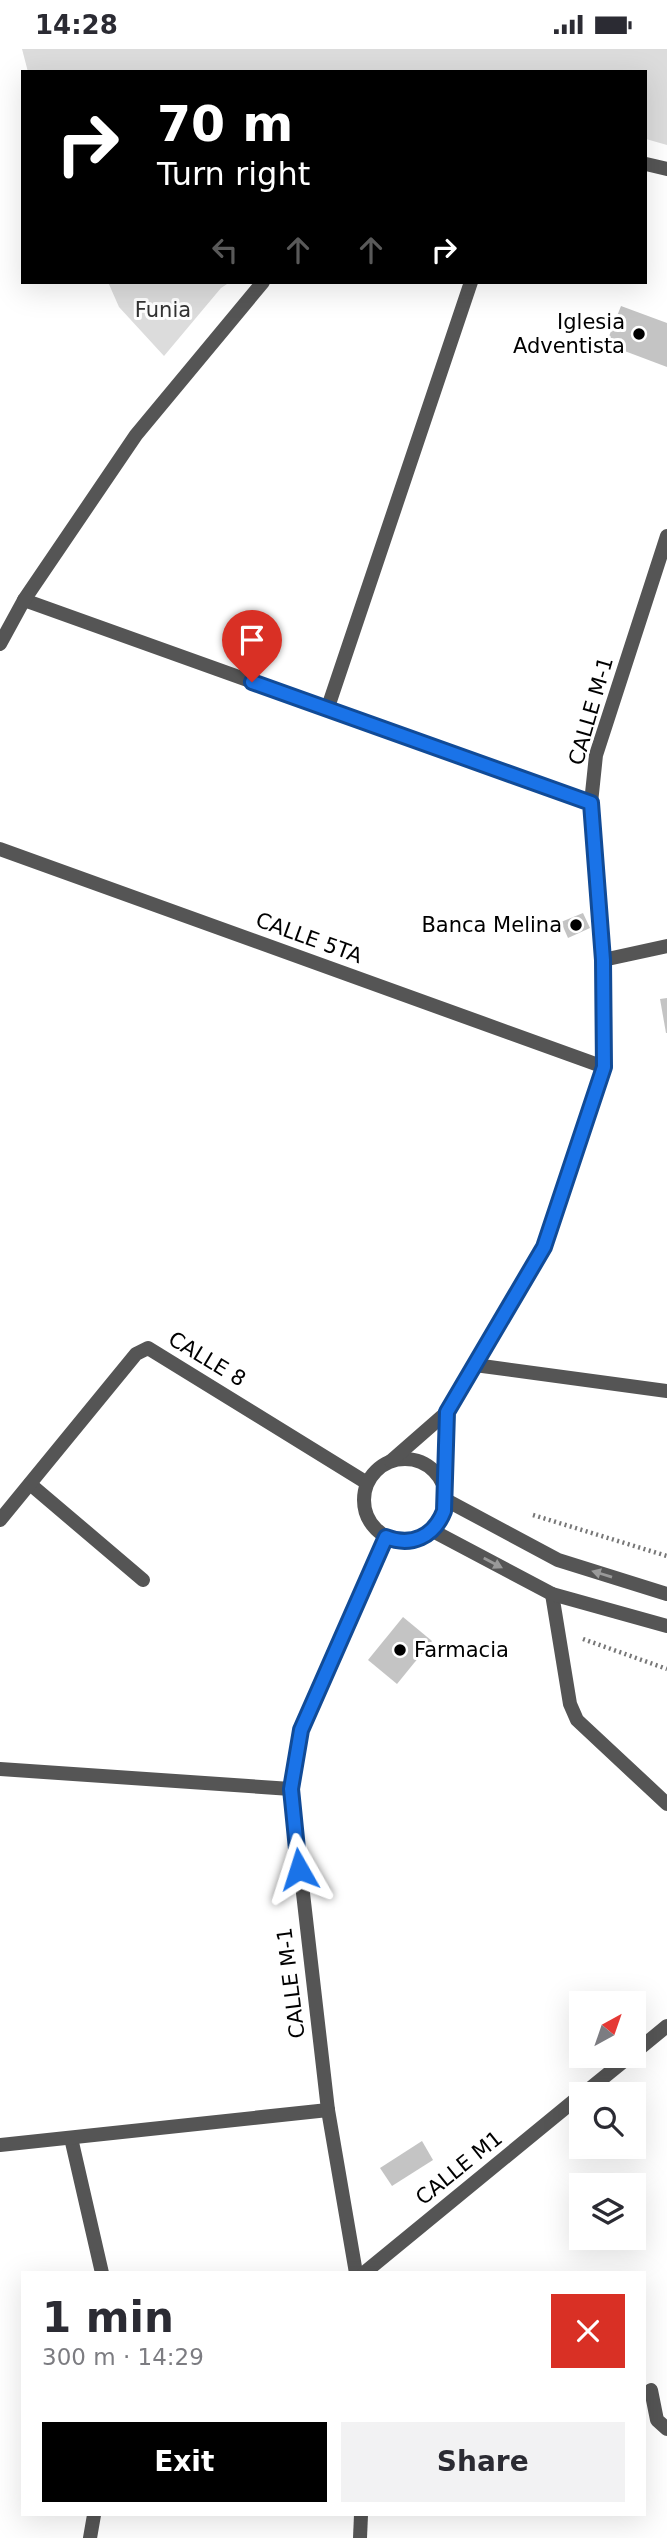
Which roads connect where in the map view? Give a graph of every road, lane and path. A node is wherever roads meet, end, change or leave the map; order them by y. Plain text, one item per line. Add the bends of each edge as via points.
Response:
1 (647, 164) edge
2 (667, 169) edge
3 (261, 284) edge
4 (470, 284) edge
5 (667, 537) edge
6 (24, 600) junction
7 (0, 644) edge
8 (327, 710) junction
9 (591, 803) junction
10 (0, 849) edge
11 (667, 946) edge
12 (603, 960) junction
13 (604, 1067) junction
14 (475, 1365) junction
15 (667, 1391) edge
16 (447, 1412) junction
17 (390, 1461) junction
18 (367, 1483) junction
19 (30, 1484) junction
20 (446, 1496) junction
21 (520, 1511) dead end
22 (0, 1520) edge
23 (433, 1531) junction
24 (386, 1537) junction
25 (667, 1556) edge
26 (143, 1580) dead end
27 (552, 1594) junction
28 (667, 1594) edge
29 (667, 1626) edge
30 (558, 1631) junction
31 (667, 1669) edge
32 (0, 1769) edge
33 (291, 1789) junction
34 (667, 1804) edge
35 (667, 2027) edge
36 (646, 2044) edge
37 (614, 2069) edge
38 (598, 2082) edge
39 (569, 2105) edge
40 (328, 2110) junction
41 (71, 2138) junction
42 (0, 2145) edge
43 (102, 2271) edge
44 (356, 2271) edge
45 (366, 2271) edge
46 (651, 2390) dead end
47 (667, 2429) edge
48 (94, 2516) edge
49 (361, 2516) edge
50 (90, 2538) edge
51 (360, 2538) edge

1 - 2 street
3 - 6 street via 135,435
4 - 8 street
5 - 9 street, CALLE M-1 via 596,755
6 - 7 street
6 - 8 street
8 - 9 street
9 - 12 street, CALLE M-1
10 - 13 street, CALLE 5TA
11 - 12 street
12 - 13 street, CALLE M-1
13 - 14 street, CALLE M-1 via 544,1247
14 - 15 street
14 - 16 street, CALLE M-1
16 - 17 street, CALLE M-1
16 - 20 street, CALLE M-1
17 - 18 street
17 - 20 street via 425,1464 441,1482
18 - 19 street, CALLE 8 via 148,1348 136,1354
18 - 24 street via 366,1514
19 - 22 street, CALLE 8
19 - 26 street
20 - 23 street
28 -> 20 street via 558,1560
21 - 25 path
23 - 24 street via 413,1541
23 -> 27 street
24 - 33 street, CALLE M-1 via 301,1730
27 - 29 street
27 - 30 street
30 - 31 path
30 - 34 street via 570,1705 577,1720
32 - 33 street
33 - 40 street, CALLE M-1
35 - 36 street, CALLE M1
37 - 38 street, CALLE M1
39 - 45 street, CALLE M1
40 - 41 street
40 - 44 street, CALLE M-1
41 - 42 street
41 - 43 street
46 - 47 street via 657,2420
48 - 50 street
49 - 51 street

